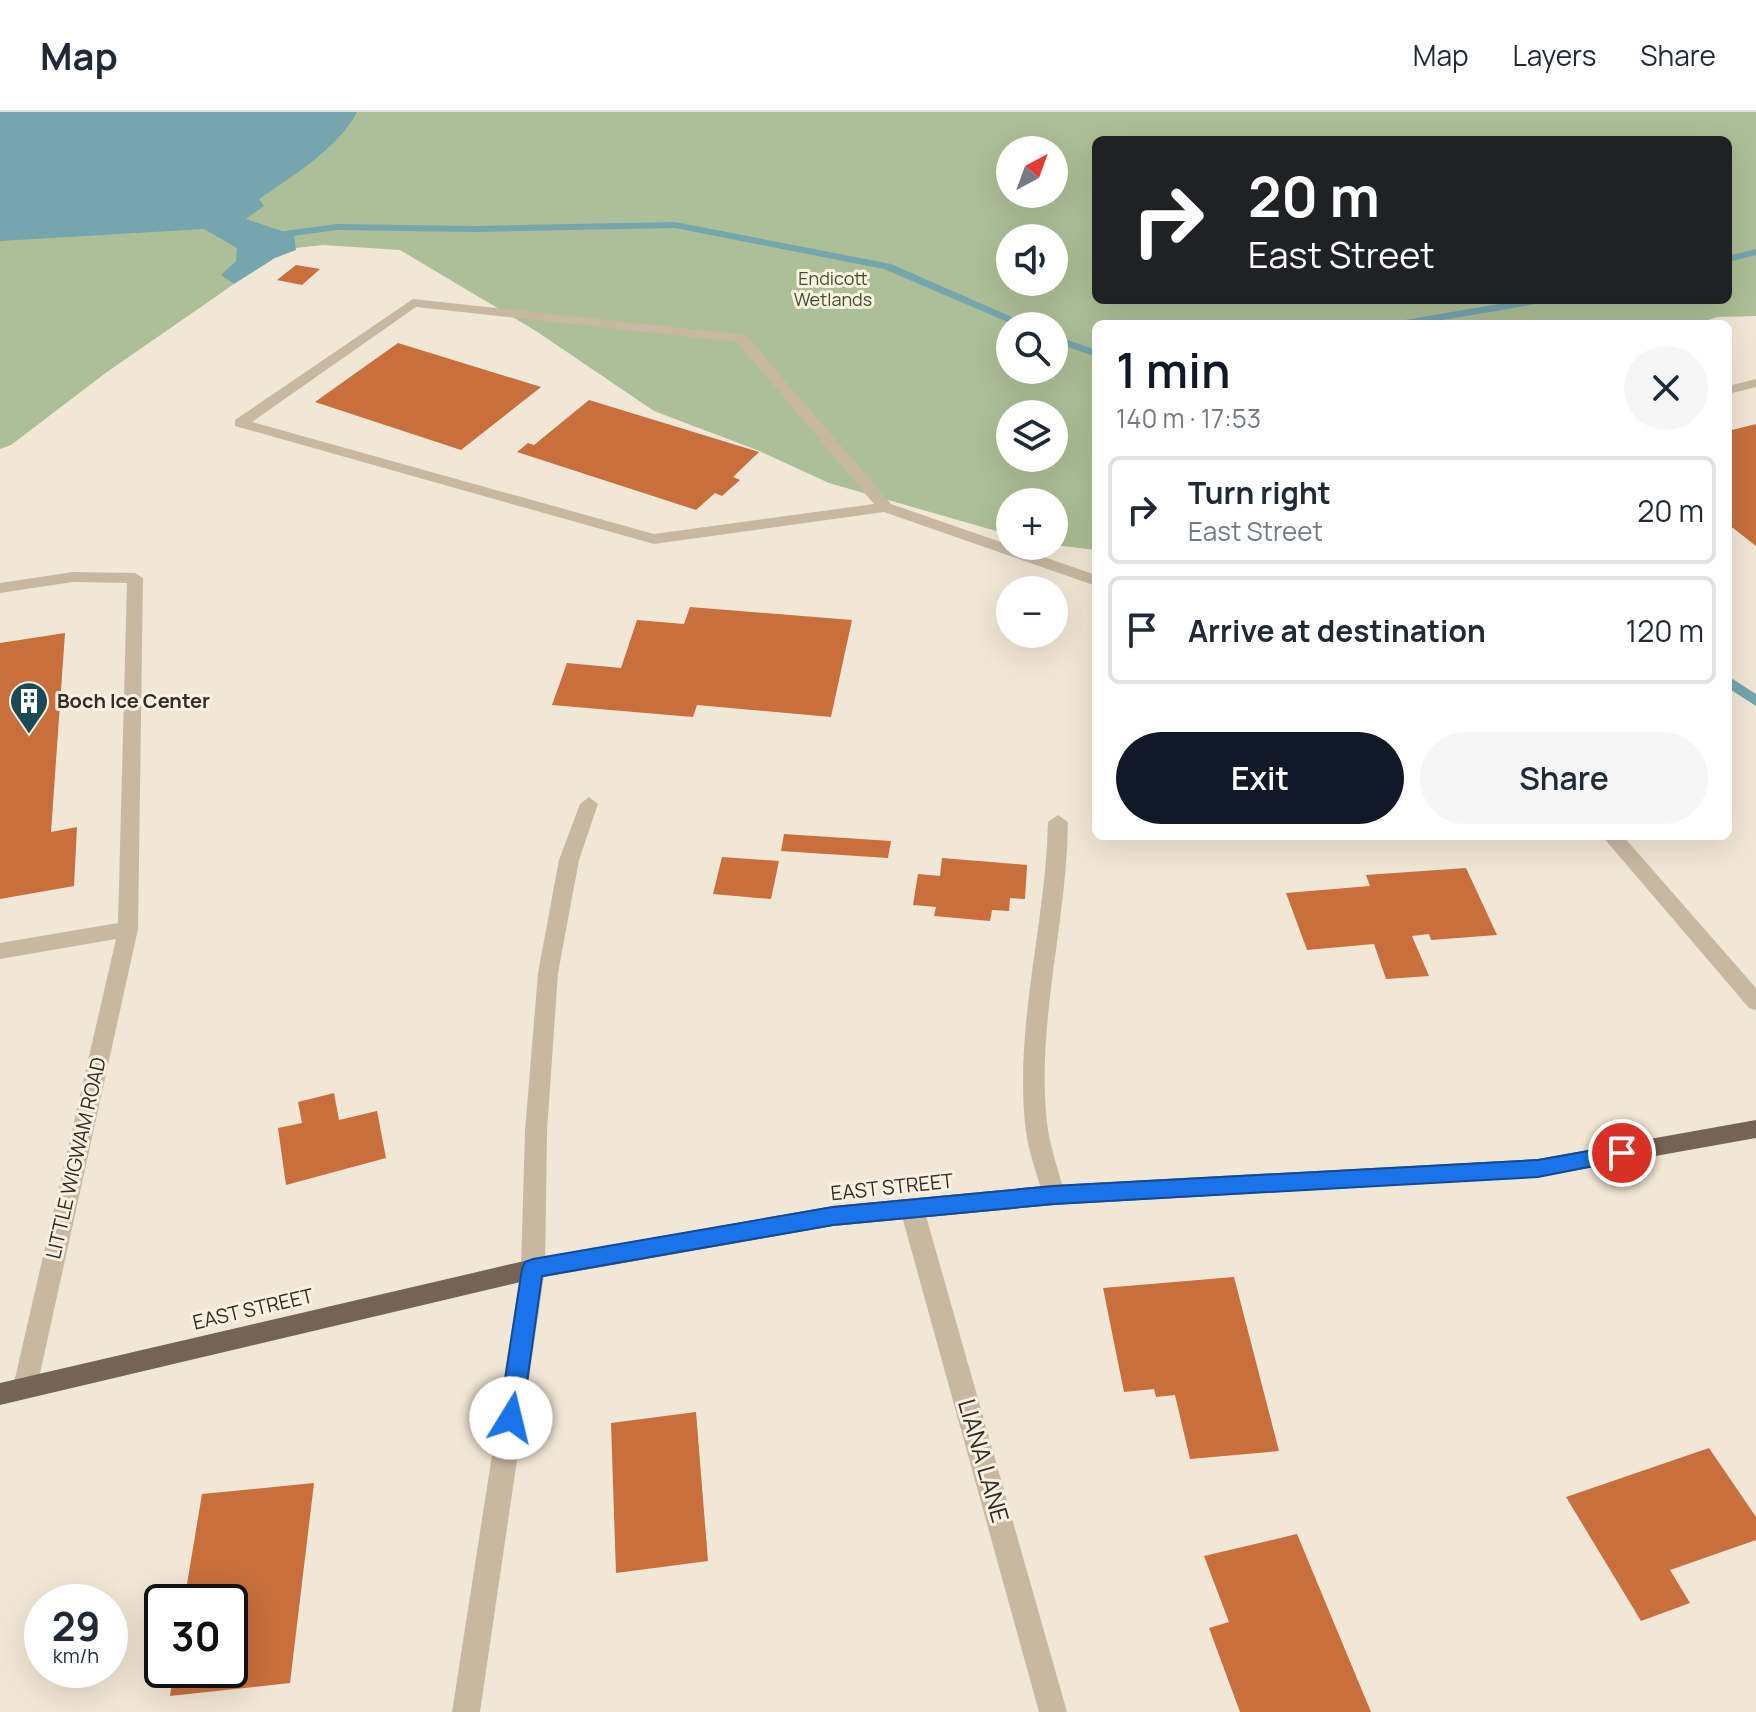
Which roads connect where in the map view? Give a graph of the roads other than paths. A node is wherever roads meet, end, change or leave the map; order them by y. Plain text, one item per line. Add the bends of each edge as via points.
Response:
1 (1756, 383) edge
2 (1732, 389) edge
3 (885, 507) junction
4 (1092, 580) edge
5 (0, 588) edge
6 (589, 804) dead end
7 (1058, 822) dead end
8 (1615, 840) edge
9 (128, 929) junction
10 (0, 951) edge
11 (1756, 1002) edge
12 (1756, 1129) edge
13 (1054, 1195) junction
14 (912, 1209) junction
15 (533, 1269) junction
16 (25, 1387) junction
17 (0, 1394) edge
18 (466, 1712) edge
19 (1053, 1712) edge

1 - 2 street
3 - 3 street via 741,338 413,303 240,423 654,539
3 - 4 street
5 - 9 street, LITTLE WIGWAM ROAD via 73,577 135,578
6 - 15 street via 569,860 548,973
7 - 13 street via 1034,1058 1036,1124
8 - 11 street
9 - 10 street
9 - 16 street, LITTLE WIGWAM ROAD
12 - 13 main road, EAST STREET via 1538,1168
13 - 14 main road, EAST STREET
14 - 15 main road, EAST STREET via 833,1216
14 - 19 street, LIANA LANE
15 - 16 main road, EAST STREET
15 - 18 street
16 - 17 main road, EAST STREET

